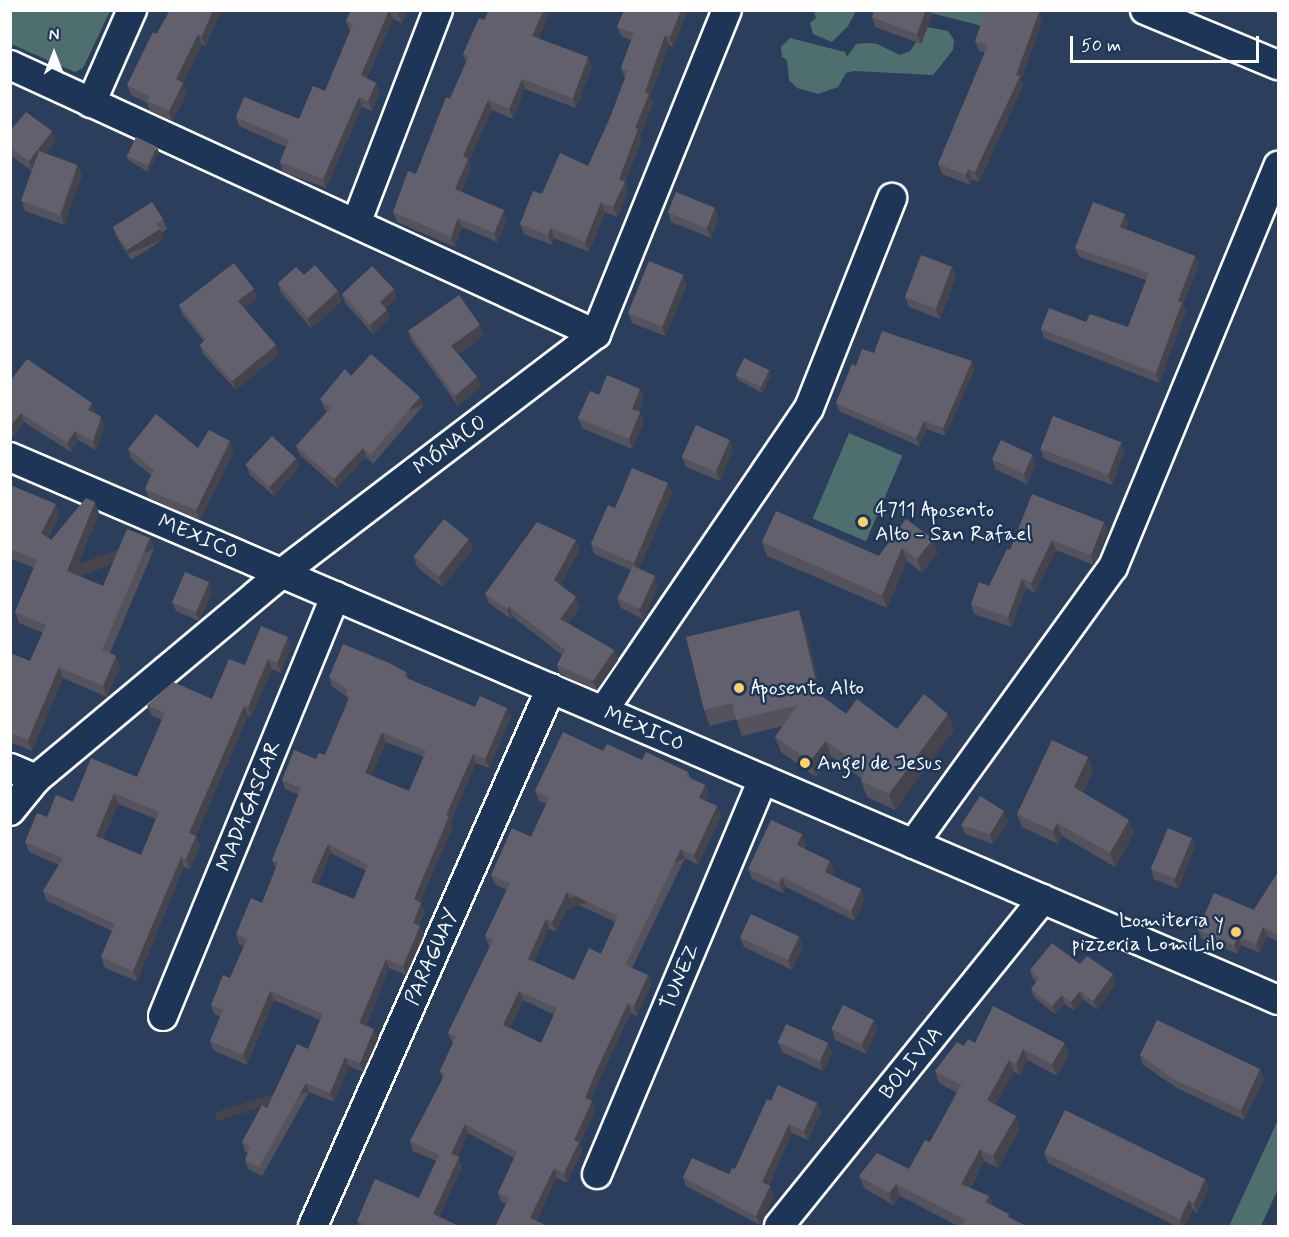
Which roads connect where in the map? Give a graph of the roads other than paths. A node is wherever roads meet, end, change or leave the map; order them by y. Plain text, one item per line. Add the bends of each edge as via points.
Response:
1 (132, 10) edge
2 (438, 10) edge
3 (727, 10) edge
4 (1144, 10) edge
5 (1278, 65) edge
6 (10, 66) edge
7 (91, 103) junction
8 (1278, 166) edge
9 (892, 198) dead end
10 (357, 221) junction
11 (596, 334) junction
12 (10, 457) edge
13 (282, 573) junction
14 (335, 596) junction
15 (551, 688) junction
16 (603, 711) junction
17 (23, 773) edge
18 (763, 780) junction
19 (10, 811) edge
20 (914, 844) junction
21 (1043, 899) junction
22 (1278, 1000) edge
23 (163, 1017) dead end
24 (597, 1174) dead end
25 (313, 1227) edge
26 (779, 1227) edge

1 - 7 street
2 - 10 street
3 - 11 street
4 - 5 street
6 - 7 street
7 - 10 street
8 - 20 street via 1113,567
9 - 16 street via 809,408
10 - 11 street
11 - 13 street, MÓNACO
12 - 13 street, MEXICO
13 - 14 street, MEXICO
13 - 17 street, MÓNACO
14 - 15 street, MEXICO
14 - 23 street, MADAGASCAR
15 - 16 street, MEXICO
15 - 25 street, PARAGUAY
16 - 18 street, MEXICO
17 - 19 street, MÓNACO
18 - 20 street, MEXICO
18 - 24 street, TUNEZ
20 - 21 street, MEXICO
21 - 22 street, MEXICO
21 - 26 street, BOLIVIA

